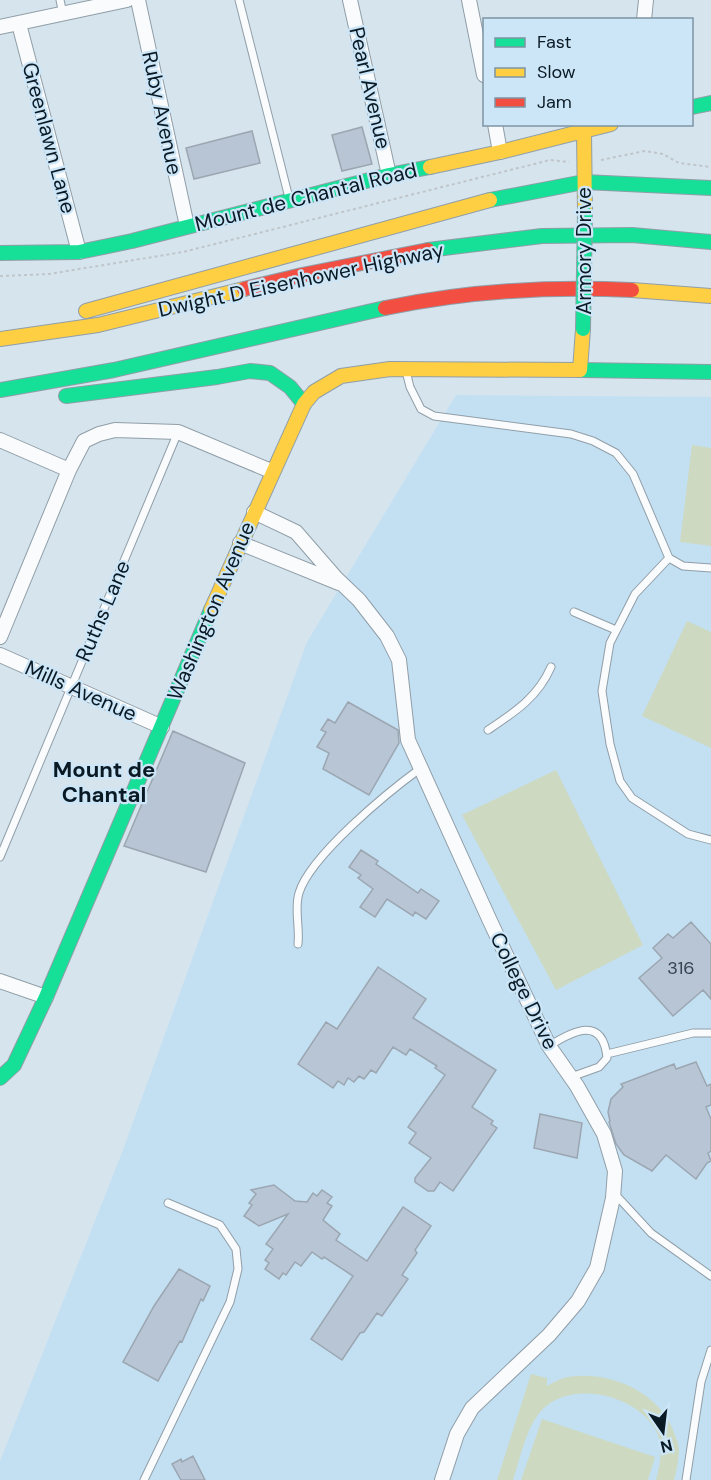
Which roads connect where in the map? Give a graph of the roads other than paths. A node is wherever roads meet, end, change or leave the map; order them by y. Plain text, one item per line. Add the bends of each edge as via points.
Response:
1 (60, 0) edge
2 (127, 0) edge
3 (138, 0) edge
4 (239, 0) edge
5 (350, 0) edge
6 (469, 0) edge
7 (646, 0) edge
8 (63, 14) junction
9 (644, 18) edge
10 (19, 24) junction
11 (0, 27) edge
12 (483, 70) edge
13 (711, 103) edge
14 (693, 107) edge
15 (495, 126) edge
16 (604, 126) edge
17 (584, 132) junction
18 (500, 152) junction
19 (389, 176) junction
20 (584, 182) junction
21 (711, 188) edge
22 (290, 200) junction
23 (187, 226) junction
24 (711, 242) edge
25 (79, 252) junction
26 (0, 253) edge
27 (711, 296) edge
28 (6, 338) edge
29 (406, 369) junction
30 (580, 370) junction
31 (711, 372) edge
32 (0, 390) edge
33 (57, 397) dead end
34 (0, 400) edge
35 (22, 400) dead end
36 (304, 404) junction
37 (178, 432) junction
38 (0, 440) edge
39 (69, 470) junction
40 (271, 471) junction
41 (254, 512) junction
42 (240, 543) junction
43 (669, 558) junction
44 (711, 568) edge
45 (346, 586) junction
46 (574, 612) dead end
47 (616, 630) junction
48 (0, 637) edge
49 (0, 655) edge
50 (551, 667) dead end
51 (72, 686) junction
52 (162, 727) junction
53 (488, 730) dead end
54 (421, 768) junction
55 (711, 840) edge
56 (0, 856) edge
57 (298, 944) dead end
58 (0, 981) edge
59 (46, 998) junction
60 (711, 1033) edge
61 (549, 1046) junction
62 (607, 1054) junction
63 (571, 1077) junction
64 (0, 1078) edge
65 (614, 1192) junction
66 (168, 1203) dead end
67 (711, 1276) edge
68 (711, 1350) edge
69 (144, 1480) edge
70 (442, 1480) edge
71 (686, 1480) edge

1 - 8 lane
2 - 8 street
3 - 23 street, Ruby Avenue
4 - 22 lane
5 - 19 street, Pearl Avenue
6 - 12 street
7 - 9 street
8 - 10 street
10 - 11 street
10 - 25 street, Greenlawn Lane
13 - 14 main road
15 - 18 street
16 - 17 main road, Mount de Chantal Road
17 - 18 main road, Mount de Chantal Road
17 - 20 main road, Armory Drive
18 - 19 main road, Mount de Chantal Road
19 - 22 main road, Mount de Chantal Road
20 - 21 main road
20 - 28 main road via 498,198 365,233 101,306
20 - 30 main road, Armory Drive, bridge
22 - 23 main road, Mount de Chantal Road
23 - 25 main road, Mount de Chantal Road
24 - 28 main road, Dwight D Eisenhower Highway via 632,235 542,236 416,252 98,324
25 - 26 main road, Mount de Chantal Road
27 - 32 main road via 592,288 449,297 365,312 65,381
29 - 30 main road, Washington Avenue
29 - 36 main road, Washington Avenue via 341,376 314,392
29 - 43 lane via 421,409 434,416 571,434 616,453 633,474
30 - 31 main road, Washington Avenue
33 - 36 main road via 250,371 270,373 282,380
34 - 35 main road
36 - 40 main road, Washington Avenue
37 - 39 street via 115,430 99,434 84,441
37 - 40 street
37 - 51 lane, Ruths Lane
38 - 39 street
39 - 48 street
40 - 41 main road, Washington Avenue
41 - 42 main road, Washington Avenue
41 - 45 street, College Drive via 296,532
42 - 45 street
42 - 52 main road, Washington Avenue
43 - 44 lane via 682,566
43 - 47 lane via 635,594
45 - 54 street, College Drive via 387,636 399,660 408,740
46 - 47 lane
47 - 55 lane via 602,691 620,781 632,798 688,834
49 - 51 street, Mills Avenue
50 - 53 lane via 530,699
51 - 52 street, Mills Avenue
51 - 56 lane, Ruths Lane
52 - 59 main road, Washington Avenue
54 - 57 lane via 365,814 306,876 298,894
54 - 61 street, College Drive
58 - 59 street
59 - 64 main road, Washington Avenue via 14,1065
60 - 62 lane via 693,1033
61 - 62 lane via 574,1031 588,1029 606,1043
61 - 63 street, College Drive
62 - 63 lane via 598,1067
63 - 65 street, College Drive via 604,1134 615,1171
65 - 67 lane via 651,1233
65 - 70 street, College Drive via 597,1268 578,1301 549,1335 472,1408 457,1434
66 - 69 lane via 220,1226 236,1249 238,1269 230,1302
68 - 71 lane via 701,1382

